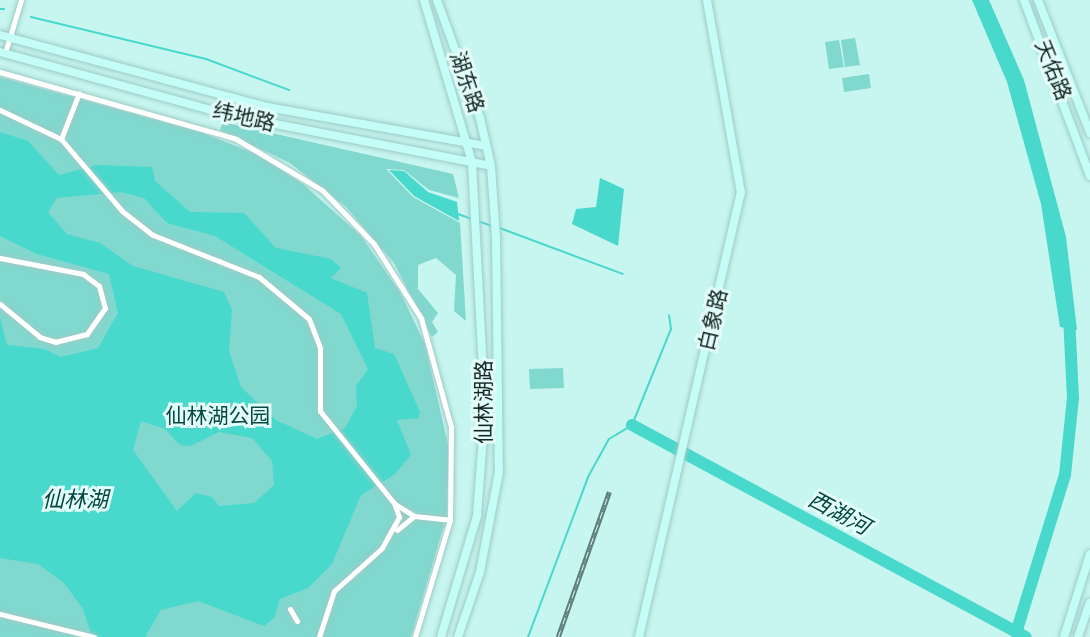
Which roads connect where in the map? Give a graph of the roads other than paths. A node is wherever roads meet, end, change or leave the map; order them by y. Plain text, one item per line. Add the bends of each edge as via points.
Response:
1 (21, 0) edge
2 (424, 0) edge
3 (437, 0) edge
4 (707, 0) edge
5 (1024, 0) edge
6 (1038, 0) edge
7 (0, 35) edge
8 (9, 38) junction
9 (3, 52) edge
10 (0, 72) edge
11 (79, 93) junction
12 (0, 110) edge
13 (1090, 132) edge
14 (60, 139) junction
15 (468, 142) junction
16 (486, 146) junction
17 (472, 162) junction
18 (491, 166) junction
19 (1090, 176) edge
20 (0, 258) edge
21 (0, 304) edge
22 (394, 503) junction
23 (414, 516) junction
24 (450, 520) junction
25 (395, 533) junction
26 (472, 539) junction
27 (486, 544) junction
28 (1090, 554) edge
29 (1090, 603) edge
30 (290, 609) dead end
31 (0, 614) edge
32 (297, 621) dead end
33 (86, 636) edge
34 (94, 637) edge
35 (319, 637) edge
36 (415, 637) edge
37 (441, 637) edge
38 (458, 637) edge
39 (639, 637) edge
40 (1064, 637) edge
41 (1078, 637) edge

1 - 8 street
2 - 15 main road, 湖东路
3 - 16 main road, 湖东路
4 - 39 main road, 白象路 via 741,193
5 - 19 main road, 天佑路
6 - 13 main road, 天佑路
7 - 8 main road, 纬地路
8 - 9 street
8 - 15 main road, 纬地路 via 267,106
9 - 17 main road, 纬地路 via 229,115
10 - 11 street
11 - 14 street
11 - 24 street via 206,129 265,153 322,190 374,244 421,318 446,396 452,454
12 - 14 street
14 - 22 street via 112,199 153,235 259,277 297,306 320,348 319,407 327,424
15 - 16 main road, 纬地路
15 - 17 main road, 湖东路
16 - 18 main road, 湖东路
17 - 18 main road, 纬地路
17 - 26 main road, 仙林湖路 via 485,411 483,471
18 - 27 main road, 仙林湖路 via 496,238 499,472
20 - 21 street via 83,274 99,286 105,308 87,334 56,342 40,337
22 - 23 street
22 - 25 street
23 - 24 street
23 - 25 street
24 - 36 street
25 - 35 street via 334,591
26 - 27 main road
26 - 37 main road, 仙林湖路
27 - 38 main road, 仙林湖路
28 - 40 main road
29 - 41 main road
30 - 32 street
31 - 33 street
33 - 34 street

